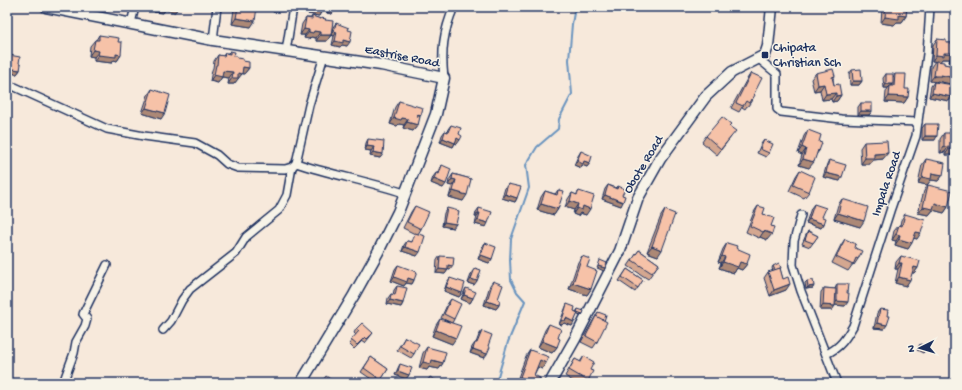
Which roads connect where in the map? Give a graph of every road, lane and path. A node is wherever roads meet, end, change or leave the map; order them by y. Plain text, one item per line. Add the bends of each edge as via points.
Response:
1 (50, 7) edge
2 (135, 7) edge
3 (217, 7) edge
4 (293, 7) edge
5 (454, 7) edge
6 (772, 7) edge
7 (930, 7) edge
8 (131, 23) junction
9 (213, 40) junction
10 (286, 51) junction
11 (324, 56) junction
12 (759, 59) junction
13 (444, 78) junction
14 (15, 87) dead end
15 (918, 122) junction
16 (294, 165) junction
17 (404, 193) junction
18 (801, 215) dead end
19 (107, 265) dead end
20 (163, 330) dead end
21 (826, 354) junction
22 (64, 383) edge
23 (301, 383) edge
24 (550, 383) edge
25 (837, 383) edge

1 - 8 street, Eastrise Road
2 - 8 street
3 - 9 street
4 - 10 street
5 - 13 street via 442,48
6 - 12 street via 768,46 765,55
7 - 15 street, Impala Road
8 - 9 street, Eastrise Road
9 - 10 street, Eastrise Road
10 - 11 street, Eastrise Road
11 - 13 street, Eastrise Road
11 - 16 street
12 - 15 street via 777,74 776,104 781,112 840,120
12 - 24 street, Obote Road via 732,72 706,96 660,159 638,198 620,251
13 - 17 street, Eastrise Road via 436,114
14 - 16 street via 107,129 195,143 217,155 227,164 238,168 284,169
15 - 21 street, Impala Road via 916,136 853,326 843,342
16 - 17 street via 377,184
16 - 20 street via 287,195 279,210 246,237 236,253 190,289
17 - 23 street, Eastrise Road via 398,212 378,252
18 - 21 street via 794,241 793,265
19 - 22 street via 83,314 87,319 76,342
21 - 25 street

